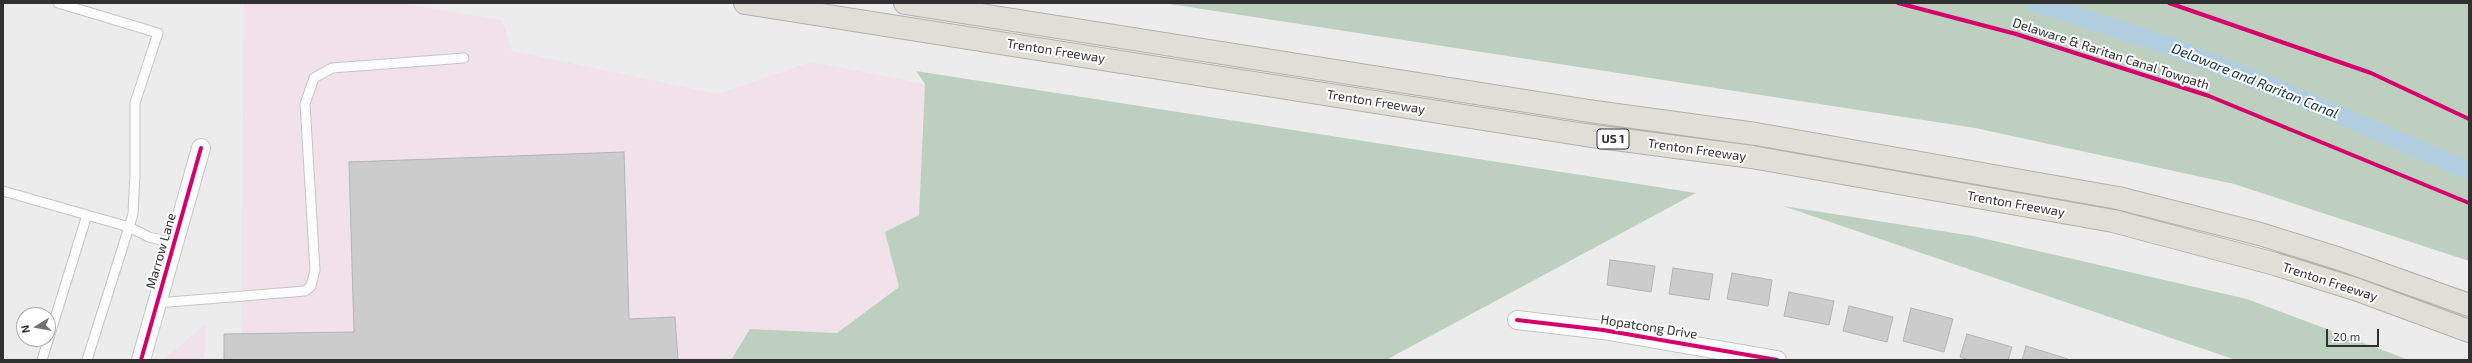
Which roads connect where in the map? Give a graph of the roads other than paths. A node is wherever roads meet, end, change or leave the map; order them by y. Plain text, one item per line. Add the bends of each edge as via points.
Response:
1 (58, 3) edge
2 (745, 3) edge
3 (905, 3) edge
4 (464, 58) dead end
5 (201, 148) dead end
6 (3, 191) edge
7 (87, 215) junction
8 (129, 227) junction
9 (174, 243) junction
10 (157, 303) junction
11 (2469, 305) edge
12 (1518, 320) dead end
13 (2469, 331) edge
14 (42, 360) edge
15 (87, 360) edge
16 (141, 360) edge
17 (1777, 360) edge

1 - 8 lane via 158,33 134,103 135,173 133,214
2 - 13 highway, Trenton Freeway / US 1 via 1585,135 1752,157 2113,221 2275,264 2355,289
3 - 11 highway, Trenton Freeway / US 1 via 1589,112 1756,134 2118,198 2267,236
4 - 10 lane via 332,68 314,78 305,104 315,270 311,286 305,291
5 - 9 street, Marrow Lane
6 - 7 lane
7 - 8 lane
7 - 14 lane
8 - 9 lane via 148,236
8 - 15 lane
9 - 10 street, Marrow Lane
10 - 16 street, Marrow Lane
12 - 17 street, Hopatcong Drive via 1610,331

